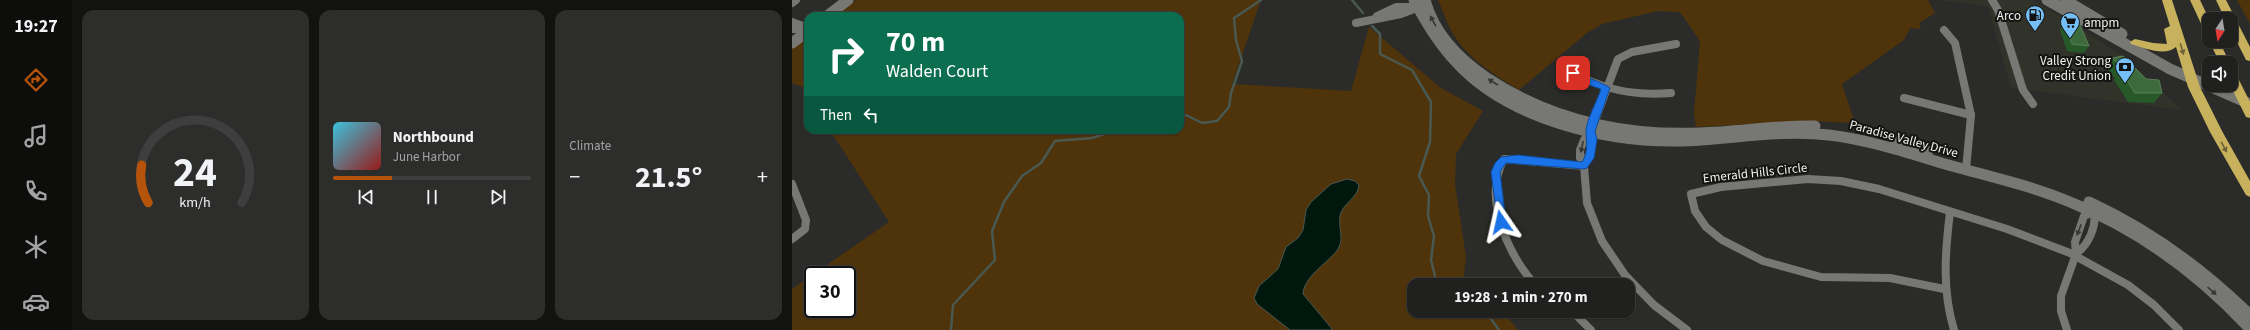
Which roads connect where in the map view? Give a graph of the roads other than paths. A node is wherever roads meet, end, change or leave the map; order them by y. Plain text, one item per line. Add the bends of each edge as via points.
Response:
1 (796, 0) edge
2 (848, 0) edge
3 (1992, 0) edge
4 (2047, 0) edge
5 (2065, 0) edge
6 (2162, 0) edge
7 (2167, 0) edge
8 (2195, 0) edge
9 (2221, 0) edge
10 (792, 3) edge
11 (1420, 3) edge
12 (832, 12) edge
13 (2227, 12) edge
14 (2202, 15) edge
15 (792, 22) edge
16 (1356, 23) dead end
17 (804, 25) edge
18 (792, 29) edge
19 (804, 29) edge
20 (1944, 30) dead end
21 (804, 32) edge
22 (2238, 34) edge
23 (2135, 42) junction
24 (792, 43) edge
25 (1676, 44) dead end
26 (2250, 57) edge
27 (1567, 68) dead end
28 (2190, 75) junction
29 (2202, 80) edge
30 (1606, 88) junction
31 (2238, 89) edge
32 (2227, 92) edge
33 (2236, 92) edge
34 (1671, 93) dead end
35 (1904, 98) dead end
36 (2250, 98) edge
37 (2033, 104) dead end
38 (2250, 104) edge
39 (2250, 114) edge
40 (1971, 115) junction
41 (1592, 127) junction
42 (1584, 166) junction
43 (1966, 166) junction
44 (792, 184) edge
45 (2250, 192) edge
46 (2094, 209) junction
47 (1950, 212) junction
48 (792, 239) edge
49 (2076, 254) junction
50 (1528, 278) edge
51 (1944, 289) junction
52 (2250, 315) edge
53 (1579, 318) edge
54 (2250, 329) edge
55 (1591, 330) edge
56 (1687, 330) edge
57 (1954, 330) edge
58 (2067, 330) edge
59 (2178, 330) edge

1 - 10 street
2 - 12 street
3 - 37 street via 1998,10 2023,90
4 - 28 street
5 - 23 street
6 - 23 highway via 2171,47 2153,47
7 -> 28 highway
8 - 14 highway
9 - 13 highway
11 - 16 street via 1401,13 1378,16
11 - 41 street, Paradise Valley Drive via 1425,25 1445,54 1481,84 1541,116
15 - 17 street
18 - 19 street
20 - 40 street via 1955,43
21 - 24 street
22 - 26 highway
23 - 28 street
25 - 30 street via 1624,55 1614,65
27 - 30 street via 1580,78
28 - 29 street
28 -> 45 highway via 2216,132
30 - 34 street via 1641,95
30 - 41 street
31 - 39 highway
32 - 38 street
33 - 36 street
35 - 40 street
40 - 43 street
41 - 42 street via 1593,140 1589,158
41 - 43 street, Paradise Valley Drive via 1635,138 1674,141 1781,133 1824,134 1870,142
42 - 50 street via 1518,159 1504,159 1498,165 1495,185 1501,222 1517,263
42 - 56 street via 1587,202 1607,249 1643,296
43 - 46 street, Paradise Valley Drive
44 - 48 street via 806,220 805,229
46 - 49 street via 2096,221 2085,247
46 - 52 street, Paradise Valley Drive via 2140,228 2169,246 2212,279
46 -> 54 street, Paradise Valley Drive via 2182,266 2224,302
47 - 49 street, Emerald Hills Circle via 2039,239
47 - 51 street
47 - 51 street, Emerald Hills Circle via 1839,180 1787,181 1710,188 1691,194 1697,215 1714,233 1733,247 1776,267 1822,277 1884,277
49 - 58 street via 2061,296 2061,311
49 - 59 street, Emerald Hills Circle via 2131,288
51 - 57 street
53 - 55 street

